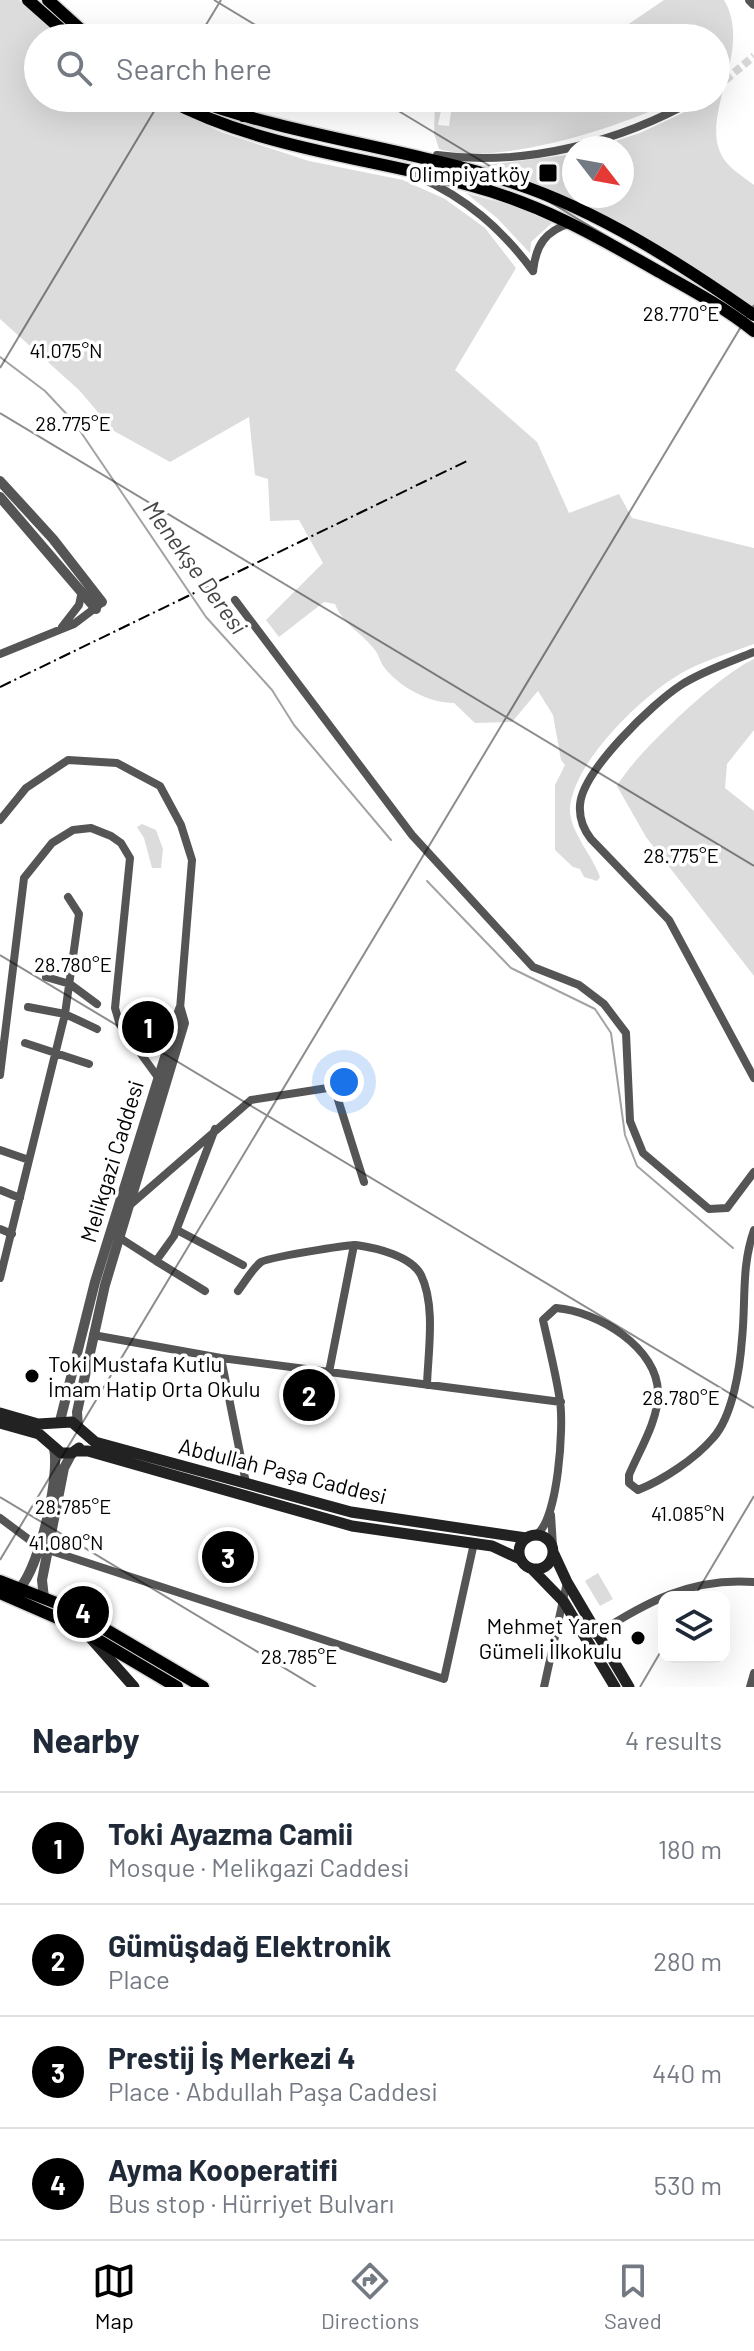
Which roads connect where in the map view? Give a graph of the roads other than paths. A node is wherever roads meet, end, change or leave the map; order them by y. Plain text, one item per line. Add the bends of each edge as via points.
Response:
1 (28, 0) edge
2 (48, 0) edge
3 (55, 24) edge
4 (75, 24) edge
5 (197, 112) edge
6 (231, 112) edge
7 (242, 112) edge
8 (669, 112) edge
9 (243, 116) junction
10 (437, 155) dead end
11 (401, 169) junction
12 (573, 222) junction
13 (754, 315) edge
14 (754, 331) edge
15 (0, 481) edge
16 (0, 497) edge
17 (82, 591) junction
18 (235, 600) dead end
19 (99, 605) junction
20 (62, 628) junction
21 (754, 652) edge
22 (0, 654) edge
23 (0, 820) edge
24 (68, 897) dead end
25 (46, 977) dead end
26 (70, 984) junction
27 (97, 1004) dead end
28 (28, 1007) dead end
29 (180, 1009) joint
30 (65, 1014) junction
31 (97, 1029) dead end
32 (25, 1043) dead end
33 (55, 1051) junction
34 (89, 1064) dead end
35 (0, 1075) edge
36 (162, 1078) junction
37 (754, 1078) edge
38 (215, 1128) junction
39 (0, 1150) edge
40 (29, 1160) junction
41 (754, 1172) edge
42 (364, 1182) dead end
43 (0, 1190) edge
44 (20, 1198) junction
45 (124, 1204) junction
46 (0, 1229) edge
47 (177, 1230) junction
48 (754, 1230) edge
49 (12, 1234) junction
50 (120, 1238) junction
51 (354, 1245) junction
52 (156, 1261) junction
53 (243, 1265) dead end
54 (1, 1273) edge
55 (205, 1291) dead end
56 (238, 1291) dead end
57 (93, 1335) junction
58 (221, 1358) junction
59 (329, 1372) junction
60 (427, 1385) junction
61 (561, 1402) junction
62 (0, 1413) edge
63 (58, 1422) junction
64 (0, 1423) edge
65 (80, 1430) junction
66 (52, 1445) junction
67 (74, 1452) junction
68 (246, 1483) junction
69 (551, 1510) junction
70 (0, 1518) edge
71 (531, 1536) junction
72 (474, 1543) junction
73 (43, 1549) junction
74 (553, 1550) junction
75 (520, 1559) junction
76 (532, 1569) junction
77 (0, 1581) edge
78 (567, 1582) junction
79 (754, 1582) edge
80 (20, 1588) junction
81 (0, 1593) edge
82 (44, 1598) junction
83 (564, 1602) junction
84 (85, 1632) junction
85 (593, 1636) junction
86 (754, 1673) edge
87 (172, 1683) edge
88 (443, 1683) edge
89 (134, 1687) edge
90 (203, 1687) edge
91 (544, 1687) edge
92 (615, 1687) edge
93 (629, 1687) edge
94 (750, 1687) edge

1 - 3 main road
2 - 4 main road
5 - 11 main road via 242,132
6 - 9 main road
7 - 9 main road
8 - 10 street via 589,144 498,158
9 - 13 main road via 541,193 629,238
11 - 12 main road via 527,202
11 - 12 street via 476,210 533,271 538,246 555,228
12 - 14 main road via 724,308
15 - 19 street via 53,539
16 - 17 street
17 - 19 street
17 - 20 street via 79,605
18 - 41 street via 429,854 533,967 579,985 604,1004 626,1033 630,1121 643,1153 709,1209 727,1208
19 - 20 street
20 - 22 street
21 - 37 street via 682,684 659,702 601,765 579,806 586,833 678,934
23 - 29 street via 26,788 68,760 117,763 160,786 192,860
24 - 26 street via 79,914
25 - 26 street
26 - 27 street
26 - 30 street
28 - 30 street
29 - 36 street, Melikgazi Caddesi via 184,1023
30 - 31 street
30 - 33 street
32 - 33 street
33 - 34 street
33 - 40 street
35 - 36 street via 21,885 52,843 83,828 111,836 130,858 115,1008 120,1025
36 - 45 street, Melikgazi Caddesi
38 - 42 street via 251,1100 334,1087
38 - 45 street
38 - 47 street
39 - 40 street
40 - 44 street
43 - 44 street
44 - 49 street
45 - 50 street, Melikgazi Caddesi
45 - 63 street, Melikgazi Caddesi via 95,1282
46 - 49 street
47 - 52 street
47 - 53 street
48 - 61 street via 743,1272 742,1339 731,1396 715,1437 652,1484 632,1488 629,1475 658,1405 655,1376 619,1334 581,1313 556,1308 543,1320
49 - 54 street
50 - 52 street
50 - 57 street, Melikgazi Caddesi
51 - 56 street via 272,1256 260,1262
51 - 59 street
51 - 60 street via 407,1260 420,1273 427,1293
52 - 55 street
57 - 58 street
57 - 65 street, Melikgazi Caddesi via 77,1412
58 - 59 street
58 - 68 street
59 - 60 street
60 - 61 street
61 - 69 street
62 - 63 main road, Abdullah Paşa Caddesi via 33,1423
63 - 65 main road, Abdullah Paşa Caddesi
63 - 66 main road via 50,1434
64 - 66 main road, Abdullah Paşa Caddesi via 39,1434
65 - 67 main road via 81,1444
65 - 68 main road, Abdullah Paşa Caddesi via 95,1442
66 - 67 main road, Abdullah Paşa Caddesi via 61,1453
66 - 73 street via 55,1466
67 - 72 main road, Abdullah Paşa Caddesi via 88,1451 352,1526
67 - 73 street via 64,1468
68 - 71 main road, Abdullah Paşa Caddesi via 351,1512
69 - 71 street via 546,1525
69 - 74 street
70 - 73 street
71 - 74 main road via 548,1539
71 - 75 main road via 519,1547
72 - 75 main road, Abdullah Paşa Caddesi
72 - 88 street
73 - 80 street
73 - 82 street
73 - 88 street
74 - 76 main road via 546,1567
74 - 78 main road
75 - 76 main road
76 - 83 main road
77 - 80 main road
78 - 83 street
78 - 85 main road
79 - 85 street via 697,1584 664,1594
80 - 82 main road
81 - 84 main road
82 - 87 main road via 69,1608
83 - 85 main road
83 - 91 street
84 - 87 main road
84 - 89 main road
85 - 92 main road
85 - 93 main road
86 - 94 street
87 - 90 main road

